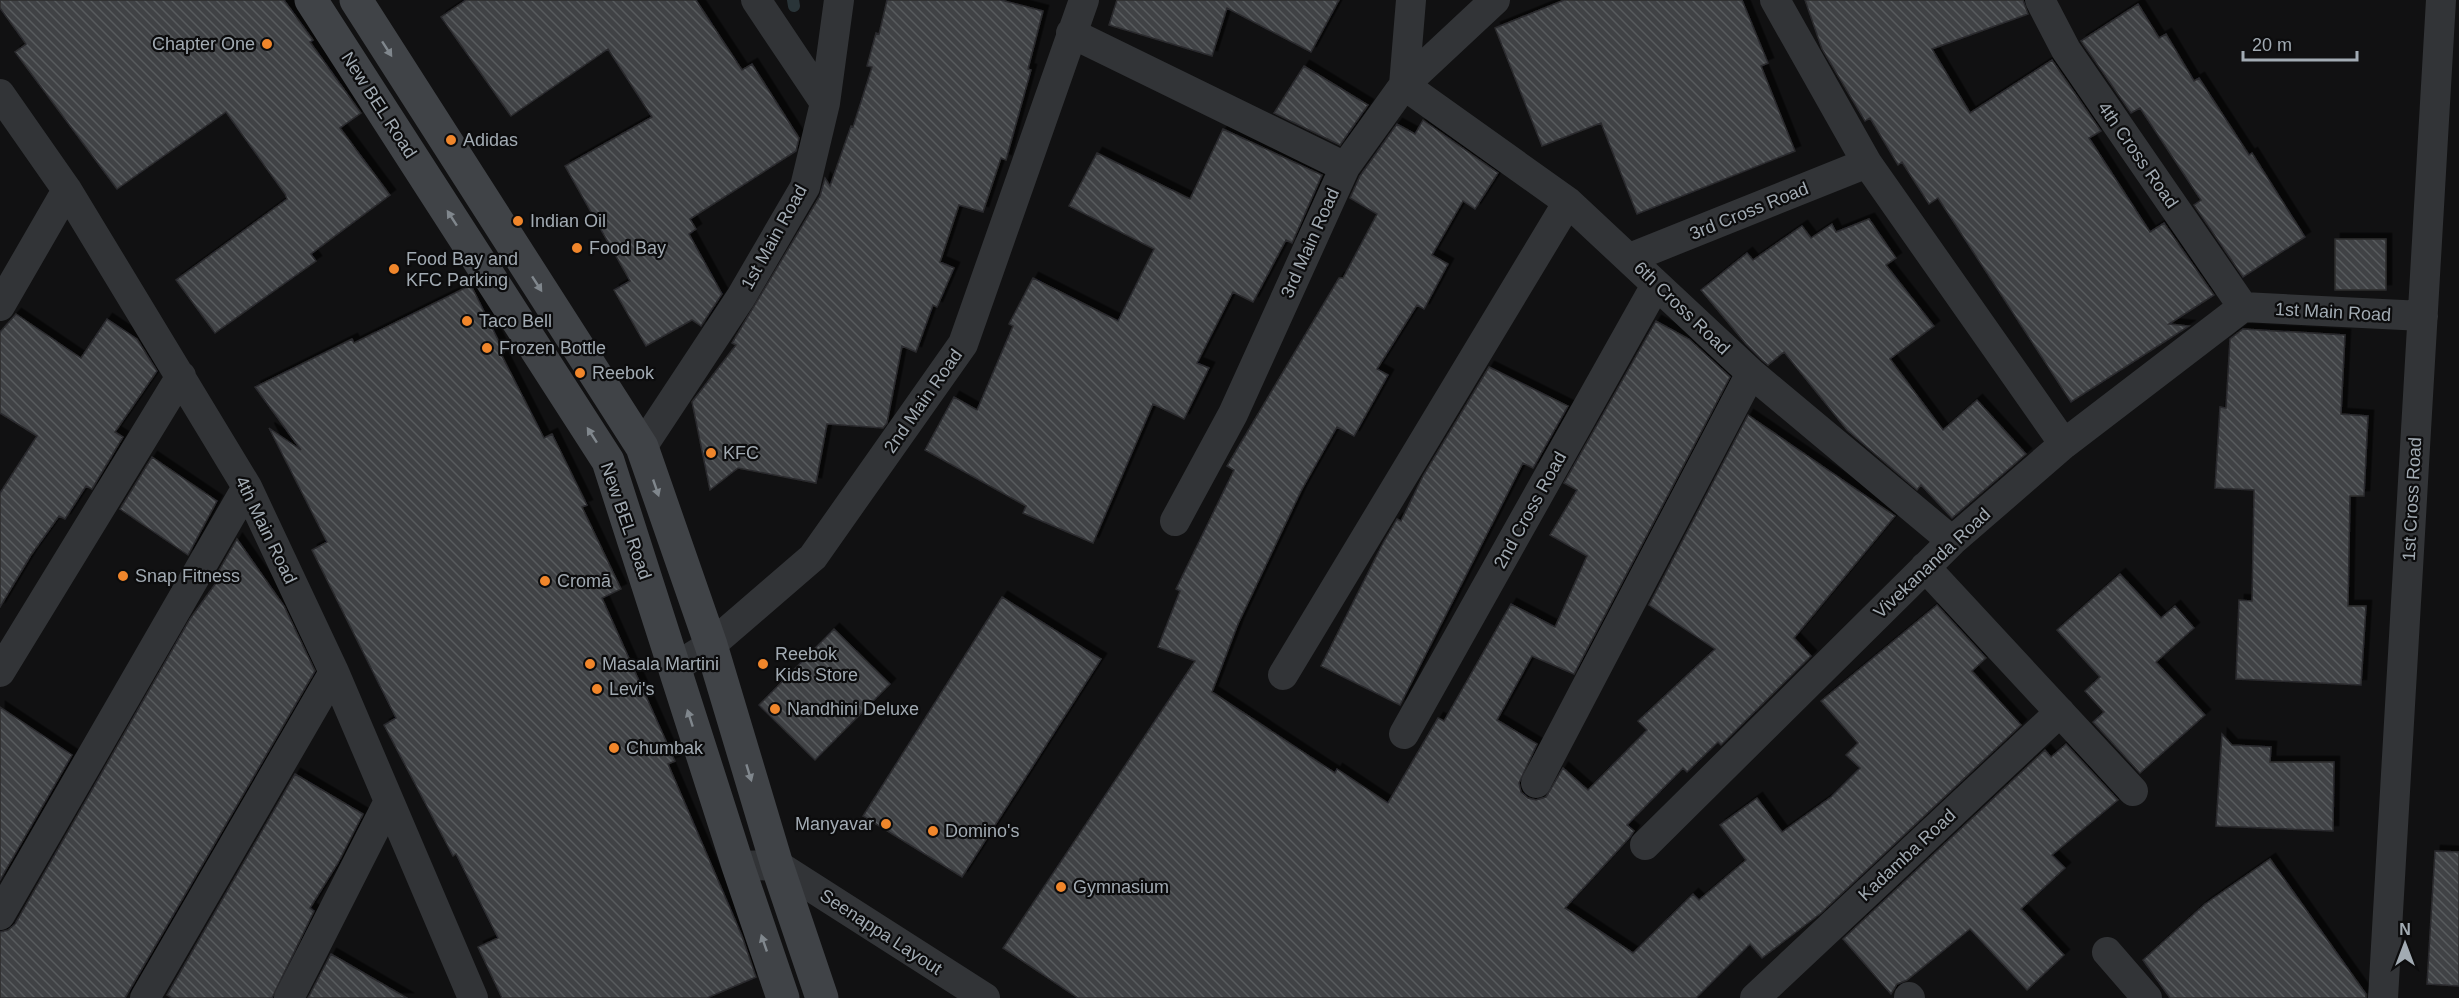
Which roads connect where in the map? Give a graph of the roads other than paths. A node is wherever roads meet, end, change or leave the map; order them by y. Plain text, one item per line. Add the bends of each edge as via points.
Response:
1 (311, 0) edge
2 (356, 0) edge
3 (756, 0) edge
4 (839, 0) edge
5 (1084, 0) edge
6 (1411, 0) edge
7 (1495, 0) edge
8 (1775, 0) edge
9 (2040, 0) edge
10 (2441, 0) edge
11 (1071, 33) junction
12 (1404, 85) junction
13 (0, 94) edge
14 (825, 103) junction
15 (1867, 163) junction
16 (1345, 167) junction
17 (67, 190) junction
18 (1568, 202) junction
19 (1630, 258) junction
20 (1656, 285) junction
21 (0, 306) edge
22 (2243, 307) junction
23 (2423, 316) junction
24 (1751, 373) junction
25 (181, 376) junction
26 (2064, 444) junction
27 (642, 447) junction
28 (247, 487) junction
29 (1174, 521) dead end
30 (1952, 541) junction
31 (1925, 567) junction
32 (711, 645) junction
33 (674, 668) junction
34 (0, 672) edge
35 (334, 672) junction
36 (1283, 675) dead end
37 (2060, 712) junction
38 (1404, 734) dead end
39 (1536, 783) dead end
40 (2133, 790) dead end
41 (389, 801) junction
42 (1645, 845) dead end
43 (777, 865) junction
44 (738, 866) junction
45 (0, 915) edge
46 (2107, 952) dead end
47 (145, 998) edge
48 (289, 998) edge
49 (473, 998) edge
50 (783, 998) edge
51 (822, 998) edge
52 (985, 998) edge
53 (1755, 998) edge
54 (2147, 998) edge
55 (2383, 998) edge

33 -> 1 main road, New BEL Road via 608,461
2 -> 27 main road, New BEL Road
3 - 14 street
4 - 14 street, 1st Main Road
5 - 11 street, 2nd Main Road
6 - 12 street
7 - 12 street, 3rd Main Road
8 - 15 street
9 - 22 street, 4th Cross Road via 2066,50
10 - 23 street, 1st Cross Road
11 - 16 street
11 - 32 street, 2nd Main Road via 963,344 813,557
12 - 16 street, 3rd Main Road
12 - 18 street, 6th Cross Road
13 - 17 street, 4th Main Road
14 - 27 street, 1st Main Road via 805,187 741,297
15 - 19 street, 3rd Cross Road
15 - 26 street
16 - 29 street, 3rd Main Road via 1233,414
17 - 21 street
17 - 25 street, 4th Main Road
18 - 19 street, 6th Cross Road
18 - 36 street
19 - 20 street, 6th Cross Road
20 - 24 street, 6th Cross Road
20 - 38 street, 2nd Cross Road
22 - 23 street, 1st Main Road
22 - 26 street, Vivekananda Road
23 - 55 street, 1st Cross Road
24 - 30 street, 6th Cross Road
24 - 39 street
25 - 28 street, 4th Main Road
25 - 34 street
26 - 30 street, Vivekananda Road
27 -> 32 main road, New BEL Road
28 - 35 street, 4th Main Road
28 - 45 street
30 - 31 street, Vivekananda Road
31 - 37 street
31 - 42 street, Vivekananda Road
32 - 33 street, 2nd Main Road
32 -> 43 main road, New BEL Road
44 -> 33 main road, New BEL Road
35 - 41 street, 4th Main Road
35 - 47 street
37 - 40 street
37 - 53 street, Kadamba Road
41 - 48 street
41 - 49 street, 4th Main Road
43 - 44 street
43 - 51 main road, New BEL Road
43 - 52 street, Seenappa Layout
50 -> 44 main road, New BEL Road
46 - 54 street

